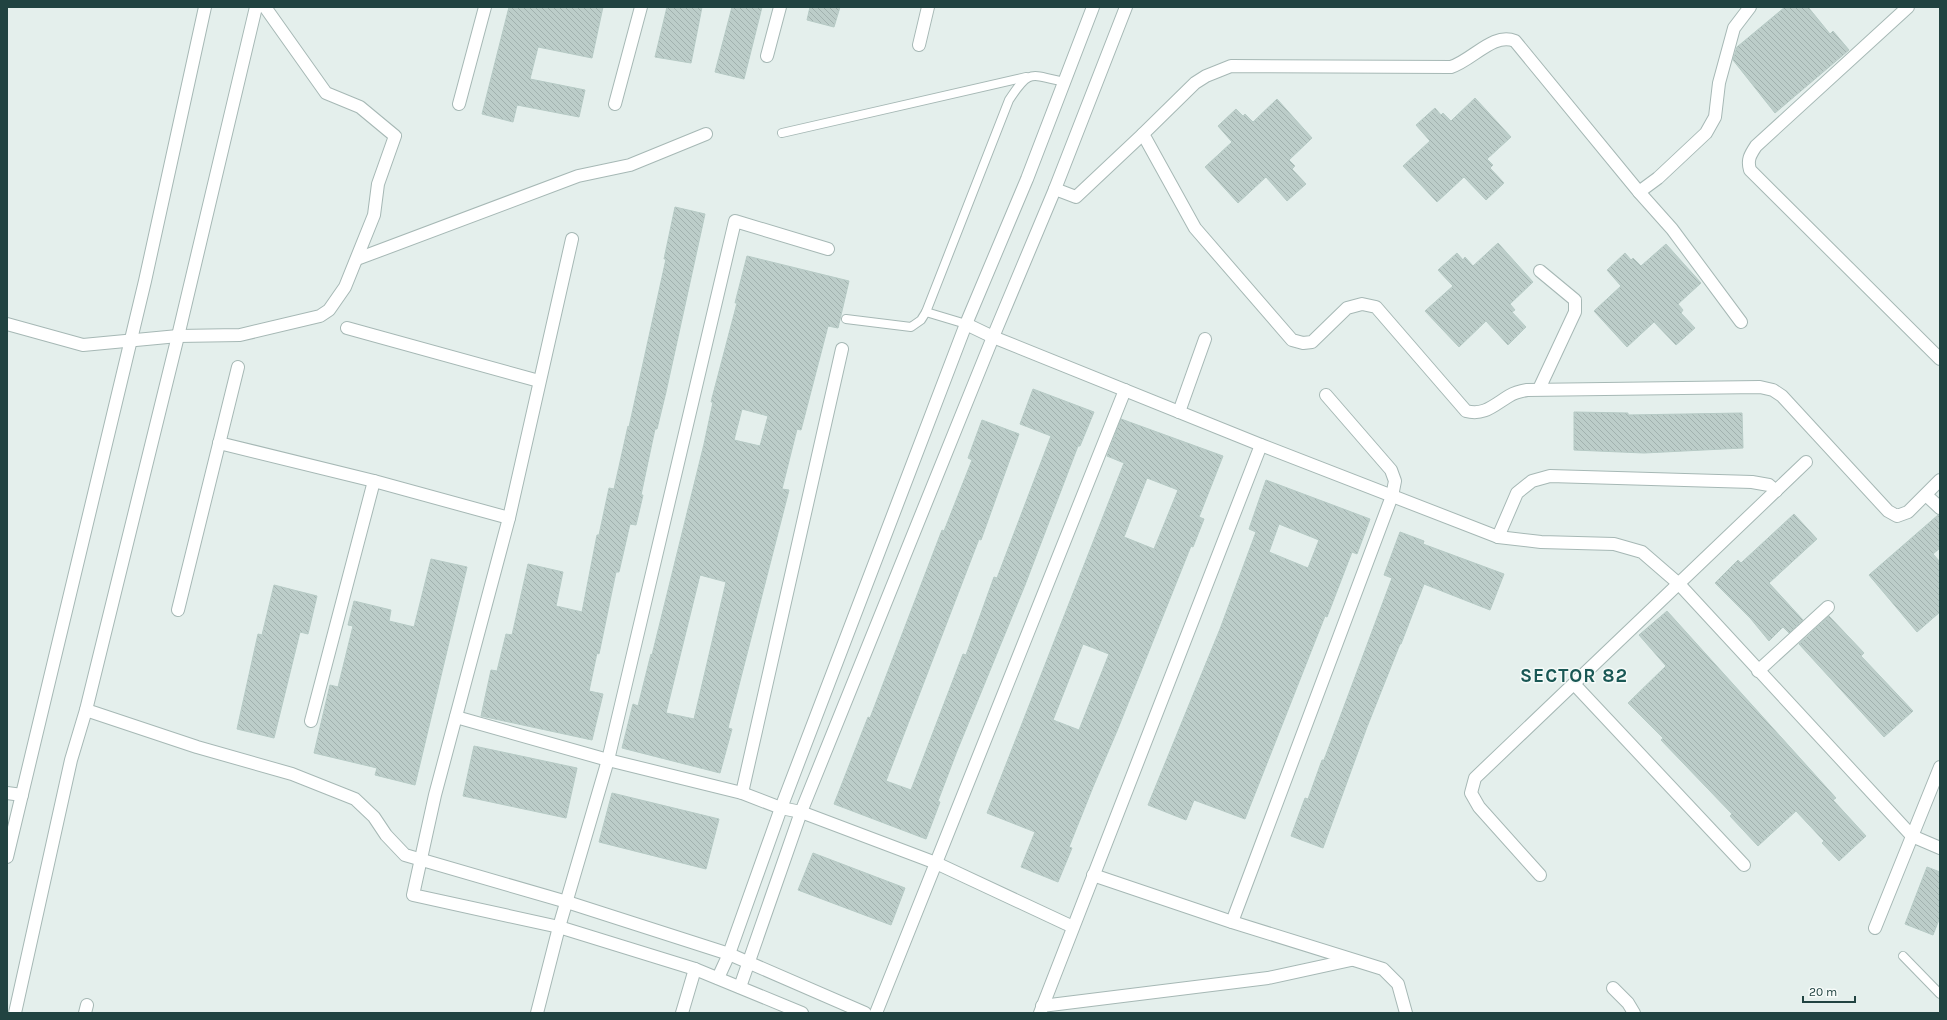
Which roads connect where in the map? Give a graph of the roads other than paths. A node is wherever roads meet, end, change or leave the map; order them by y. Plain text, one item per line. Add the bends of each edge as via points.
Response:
1 (205, 7) edge
2 (256, 7) edge
3 (265, 7) edge
4 (486, 7) edge
5 (641, 7) edge
6 (780, 7) edge
7 (928, 7) edge
8 (1093, 7) edge
9 (1126, 7) edge
10 (1750, 7) edge
11 (1908, 7) edge
12 (919, 44) dead end
13 (767, 56) dead end
14 (1027, 77) junction
15 (1065, 82) junction
16 (459, 104) dead end
17 (615, 104) dead end
18 (782, 133) dead end
19 (706, 134) dead end
20 (1143, 134) junction
21 (1055, 189) junction
22 (1639, 192) junction
23 (572, 239) dead end
24 (828, 249) dead end
25 (356, 259) junction
26 (1540, 271) dead end
27 (926, 312) junction
28 (846, 319) dead end
29 (1742, 322) dead end
30 (7, 324) edge
31 (966, 324) junction
32 (347, 328) dead end
33 (178, 336) junction
34 (993, 337) junction
35 (1205, 339) dead end
36 (131, 341) junction
37 (842, 349) dead end
38 (1940, 359) edge
39 (238, 368) dead end
40 (540, 381) junction
41 (1539, 389) junction
42 (1125, 390) junction
43 (1326, 395) dead end
44 (1179, 412) junction
45 (220, 443) junction
46 (1261, 445) junction
47 (1806, 462) dead end
48 (1940, 480) edge
49 (374, 481) junction
50 (1776, 491) junction
51 (1926, 494) junction
52 (1392, 496) junction
53 (1940, 508) edge
54 (509, 518) junction
55 (1498, 537) junction
56 (1679, 584) junction
57 (1828, 607) dead end
58 (178, 610) dead end
59 (1758, 671) junction
60 (1574, 684) junction
61 (86, 710) junction
62 (456, 717) junction
63 (311, 721) dead end
64 (608, 760) junction
65 (1940, 767) edge
66 (7, 793) edge
67 (742, 793) junction
68 (22, 795) junction
69 (780, 808) junction
70 (801, 812) junction
71 (1912, 836) junction
72 (1940, 848) edge
73 (7, 857) edge
74 (420, 860) junction
75 (936, 863) junction
76 (1744, 865) dead end
77 (1093, 875) junction
78 (1540, 875) dead end
79 (567, 902) junction
80 (1232, 922) junction
81 (559, 927) junction
82 (1073, 927) junction
83 (1874, 928) dead end
84 (729, 954) junction
85 (1903, 956) dead end
86 (1352, 960) junction
87 (750, 963) junction
88 (695, 969) junction
89 (718, 978) junction
90 (740, 987) junction
91 (1613, 988) dead end
92 (1940, 994) edge
93 (1041, 1009) edge
94 (15, 1013) edge
95 (537, 1013) edge
96 (682, 1013) edge
97 (802, 1013) edge
98 (866, 1013) edge
99 (876, 1013) edge
100 (1406, 1013) edge
101 (1634, 1013) edge

1 - 36 street
2 - 33 street
3 - 25 street via 326,93 360,107 395,136 378,184 374,215
4 - 16 street
5 - 17 street
6 - 13 street
7 - 12 street
8 - 15 street
9 - 21 street
10 - 22 street via 1734,28 1719,84 1715,117 1706,133 1658,178
11 - 38 street via 1756,146 1747,162 1750,170
14 - 15 lane
14 - 18 lane
14 - 27 lane via 1009,100
15 - 31 street
19 - 25 street via 630,165 578,176
20 - 21 street via 1076,197
20 - 22 street via 1195,83 1231,66 1451,67 1462,63 1495,40 1507,38 1515,42
20 - 41 street via 1195,228 1292,340 1312,342 1347,308 1362,304 1376,307 1466,411 1474,414 1484,412 1511,395
21 - 34 street
22 - 29 street via 1672,229
23 - 40 street
24 - 64 street via 735,221
25 - 33 street via 345,287 329,310 320,316 240,335
26 - 41 street via 1576,300 1575,312
27 - 28 lane via 921,320 911,326
27 - 31 lane
30 - 36 street via 83,344
31 - 34 street
31 - 69 street
32 - 40 street
33 - 36 street
33 - 61 street
34 - 42 street
34 - 70 street
35 - 44 street
36 - 68 street
37 - 67 street
39 - 45 street
40 - 54 street
41 - 51 street via 1760,387 1773,390 1782,396 1888,511 1897,516 1908,512
42 - 44 street
42 - 75 street
43 - 52 street via 1391,470 1395,481
44 - 46 street
45 - 49 street
45 - 58 street
46 - 52 street
46 - 77 street
47 - 50 street
48 - 51 street
49 - 54 street
49 - 63 street
50 - 55 street via 1769,485 1752,482 1550,476 1532,481 1517,492
50 - 56 street
51 - 53 street
52 - 55 street
52 - 80 street
54 - 62 street
55 - 56 street via 1541,542 1614,544 1642,552
56 - 59 street
56 - 60 street
57 - 59 street
59 - 71 street
60 - 76 street
60 - 78 street via 1475,778 1471,793 1479,807
61 - 74 street via 197,747 292,774 354,799 374,817 386,836 405,855
61 - 94 street via 70,760
62 - 64 street
62 - 74 street
64 - 67 street
64 - 79 street
65 - 71 street
66 - 68 street
67 - 69 street
68 - 73 street
69 - 70 street
69 - 84 street
70 - 75 street
70 - 87 street
71 - 72 street
71 - 83 street
74 - 79 street
74 - 81 street via 412,895
75 - 82 street
75 - 99 street
77 - 80 street
77 - 82 street
79 - 81 street
79 - 84 street
80 - 86 street
81 - 88 street
81 - 95 street
82 - 93 street
84 - 87 street
84 - 89 street
85 - 92 lane
86 - 93 street via 1268,978
86 - 100 street via 1383,969 1398,984
87 - 90 street
87 - 98 street
88 - 89 street
88 - 96 street
89 - 90 street
90 - 97 street
91 - 101 street

